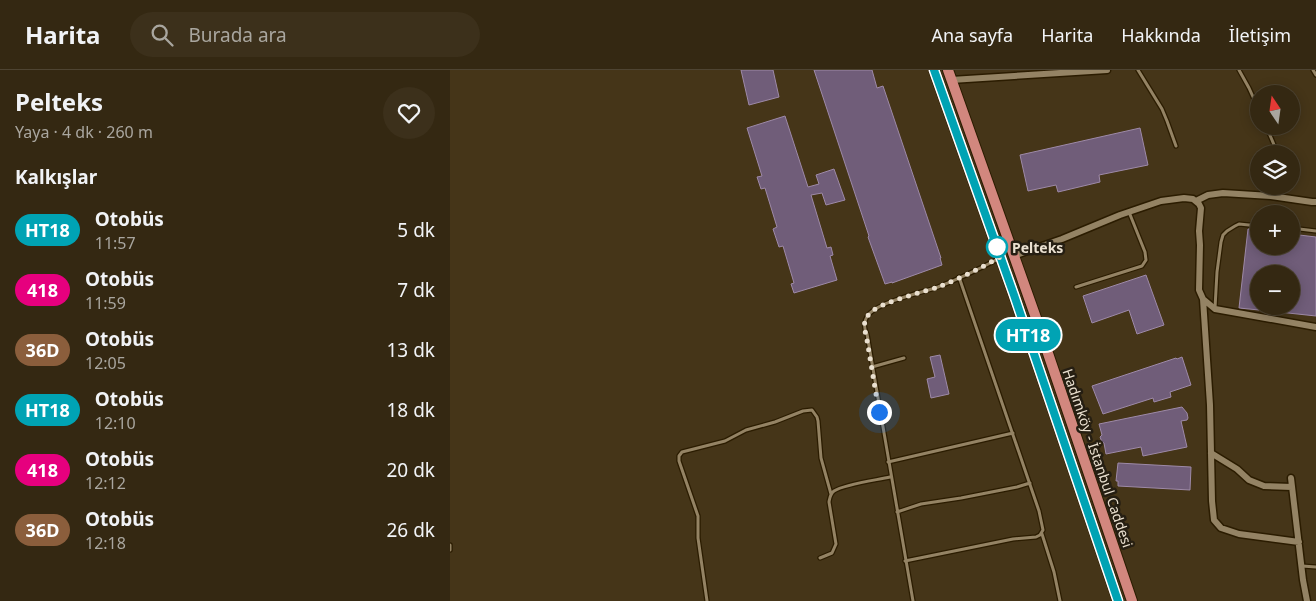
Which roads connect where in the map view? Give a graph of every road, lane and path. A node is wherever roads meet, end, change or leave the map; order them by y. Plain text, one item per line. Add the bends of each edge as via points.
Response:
1 (934, 70) edge
2 (1107, 70) edge
3 (1138, 70) edge
4 (1239, 70) edge
5 (1312, 70) edge
6 (950, 75) edge
7 (1316, 75) edge
8 (1250, 90) edge
9 (1176, 146) dead end
10 (1196, 201) junction
11 (1316, 202) edge
12 (1128, 212) junction
13 (1250, 225) edge
14 (1300, 229) edge
15 (1316, 231) edge
16 (1013, 256) junction
17 (1000, 257) junction
18 (959, 277) junction
19 (1076, 287) dead end
20 (1202, 299) junction
21 (1215, 309) junction
22 (1316, 327) edge
23 (904, 358) dead end
24 (872, 367) junction
25 (1013, 433) junction
26 (1211, 453) junction
27 (888, 462) junction
28 (890, 477) junction
29 (1291, 478) dead end
30 (1030, 483) junction
31 (1292, 487) junction
32 (831, 494) junction
33 (896, 512) junction
34 (1042, 534) junction
35 (1298, 542) junction
36 (450, 545) edge
37 (450, 550) edge
38 (820, 558) dead end
39 (905, 561) junction
40 (1301, 566) junction
41 (1316, 567) edge
42 (707, 601) edge
43 (913, 601) edge
44 (1060, 601) edge
45 (1118, 601) edge
46 (1132, 601) edge
47 (1307, 601) edge

1 - 17 main road, Hadımköy - İstanbul Caddesi
2 - 6 street
3 - 9 lane via 1162,109
4 - 8 lane
5 - 7 lane
6 - 16 main road, Hadımköy - İstanbul Caddesi
10 - 11 street via 1223,193
10 - 12 street via 1184,198 1161,201
10 - 20 street via 1201,208 1198,278
12 - 16 street
12 - 19 lane via 1145,252 1146,260 1142,266
13 - 21 lane via 1239,224 1223,235
14 - 15 lane
16 - 46 main road, Hadımköy - İstanbul Caddesi
17 - 18 lane
17 - 45 main road, Hadımköy - İstanbul Caddesi
18 - 24 lane via 870,313 864,324
18 - 25 lane
20 - 21 street
20 - 26 street
21 - 22 street
23 - 24 lane
24 - 27 lane
25 - 27 lane
25 - 30 lane
26 - 31 street via 1249,480 1264,486
26 - 35 street via 1214,520 1221,528 1239,534
27 - 28 lane
28 - 32 lane via 852,485
28 - 33 lane
29 - 31 street
30 - 33 lane
30 - 34 lane
31 - 35 street
32 - 38 lane via 829,502 836,544 832,553
32 - 42 lane via 821,458 817,417 812,410 682,452 679,461 698,516
33 - 39 lane
34 - 39 lane
34 - 44 lane
35 - 40 street
36 - 37 lane
39 - 43 lane
40 - 41 lane
40 - 47 street

